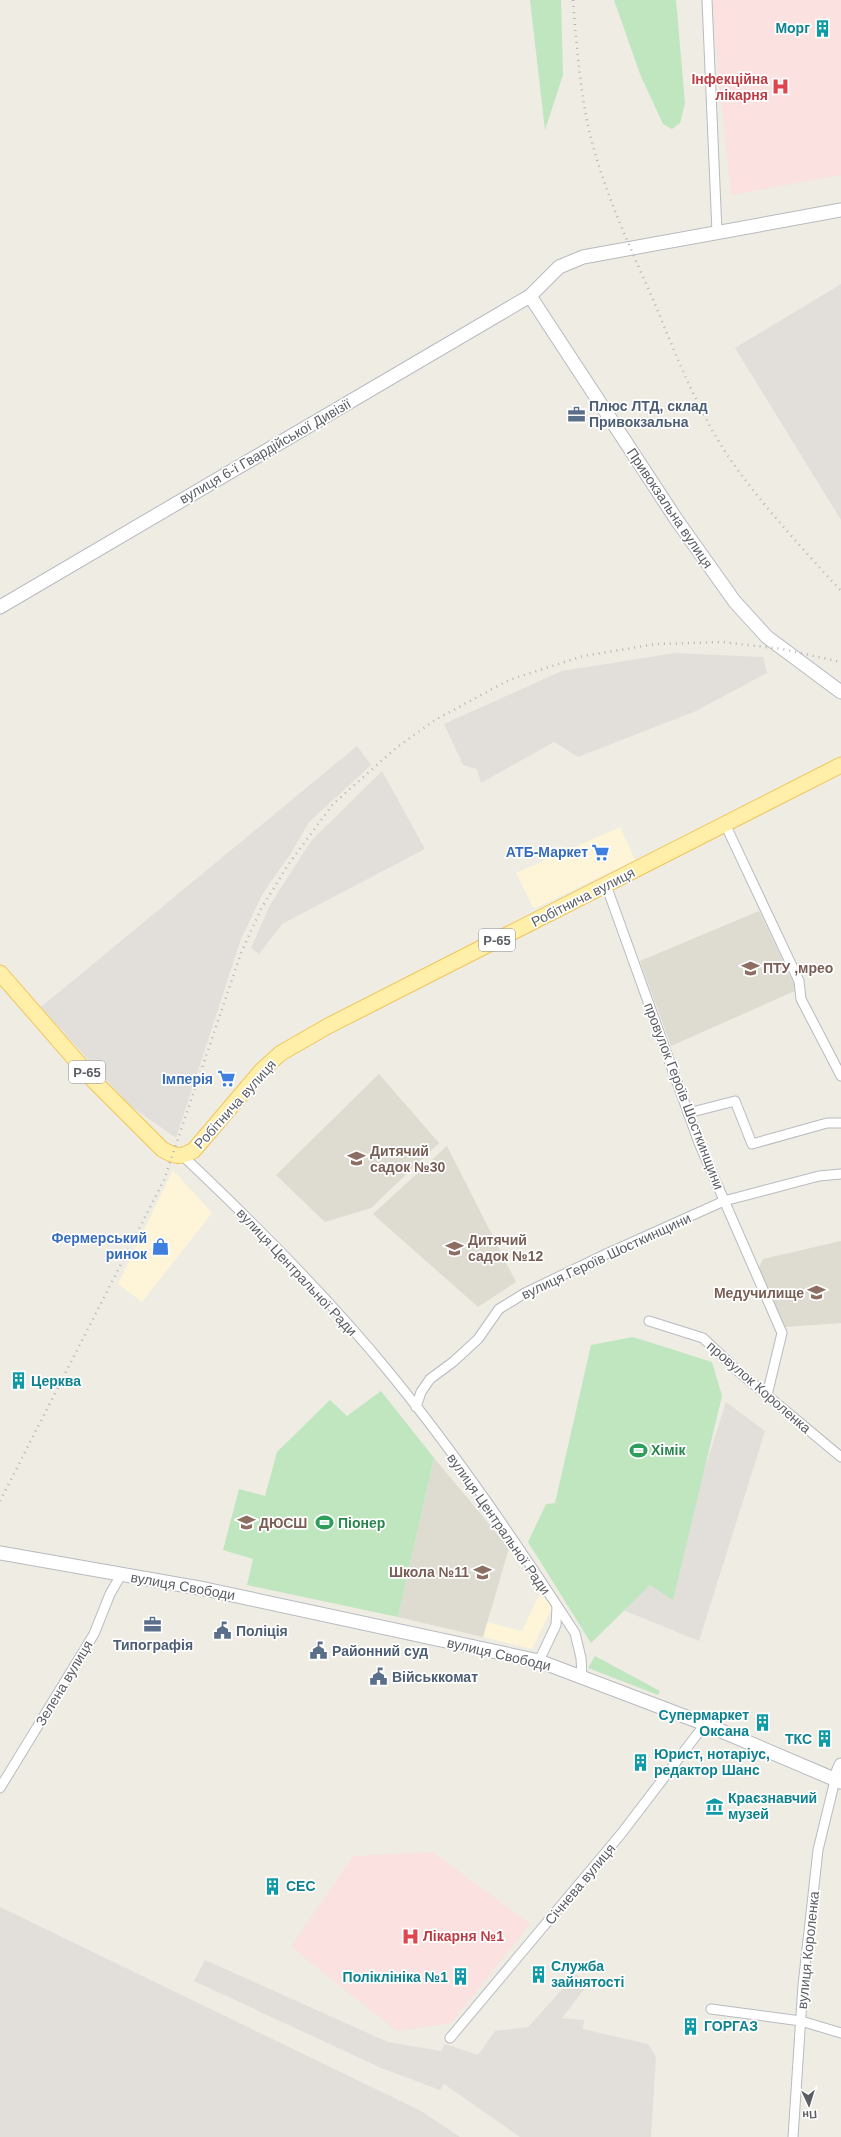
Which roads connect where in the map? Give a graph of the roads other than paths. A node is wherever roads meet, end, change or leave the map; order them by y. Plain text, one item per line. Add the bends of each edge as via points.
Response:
1 (707, 0) edge
2 (841, 210) edge
3 (717, 232) junction
4 (530, 296) junction
5 (0, 607) edge
6 (841, 692) edge
7 (841, 764) edge
8 (725, 824) junction
9 (606, 886) junction
10 (0, 973) edge
11 (841, 1076) edge
12 (688, 1113) junction
13 (841, 1123) edge
14 (184, 1156) junction
15 (841, 1174) edge
16 (724, 1201) junction
17 (649, 1321) dead end
18 (767, 1395) junction
19 (416, 1407) junction
20 (841, 1457) edge
21 (0, 1553) edge
22 (121, 1575) junction
23 (557, 1607) junction
24 (539, 1661) junction
25 (582, 1676) junction
26 (705, 1724) junction
27 (841, 1765) edge
28 (838, 1781) edge
29 (0, 1788) edge
30 (711, 2009) dead end
31 (801, 2022) junction
32 (841, 2033) edge
33 (450, 2038) dead end
34 (792, 2137) edge

1 - 3 street
2 - 3 main road, вулиця 6-ї Гвардійської Дивізії
3 - 4 main road, вулиця 6-ї Гвардійської Дивізії via 583,257 559,267
4 - 5 main road, вулиця 6-ї Гвардійської Дивізії
4 - 6 main road, Привокзальна вулиця via 676,519 735,602 766,637
7 - 8 main road, Робітнича вулиця / Р-65
8 - 9 main road, Робітнича вулиця / Р-65
8 - 11 street via 799,981 801,999
9 - 12 street, провулок Героїв Шосткинщини
9 - 14 main road, Робітнича вулиця / Р-65 via 328,1026 282,1053 262,1070 198,1146
10 - 14 main road, вулиця Центральної Ради / Р-65 via 94,1081 162,1149 174,1156
12 - 13 street via 735,1101 752,1144 827,1123
12 - 16 street, провулок Героїв Шосткинщини
14 - 19 street, вулиця Центральної Ради via 306,1278 389,1372
15 - 16 street, вулиця Героїв Шосткинщини via 819,1176
16 - 18 street, провулок Героїв Шосткинщини via 782,1334
16 - 19 street, вулиця Героїв Шосткинщини via 606,1254 525,1293 499,1309 478,1339 430,1380 421,1392
17 - 18 street, провулок Короленка via 703,1338
18 - 20 street, провулок Короленка
19 - 23 street, вулиця Центральної Ради via 522,1553
21 - 22 main road, вулиця Свободи
22 - 24 main road, вулиця Свободи via 205,1589
22 - 29 street, Зелена вулиця via 110,1594 94,1634
23 - 24 street, вулиця Центральної Ради via 556,1625
23 - 25 street, вулиця Центральної Ради via 575,1633
24 - 25 main road, вулиця Свободи
25 - 26 main road, вулиця Свободи
26 - 28 main road, вулиця Свободи
26 - 33 street, Січнева вулиця via 621,1834
27 - 28 main road, вулиця Короленка
28 - 31 street, вулиця Короленка via 818,1850
30 - 31 street
31 - 32 street
31 - 34 street, вулиця Короленка

